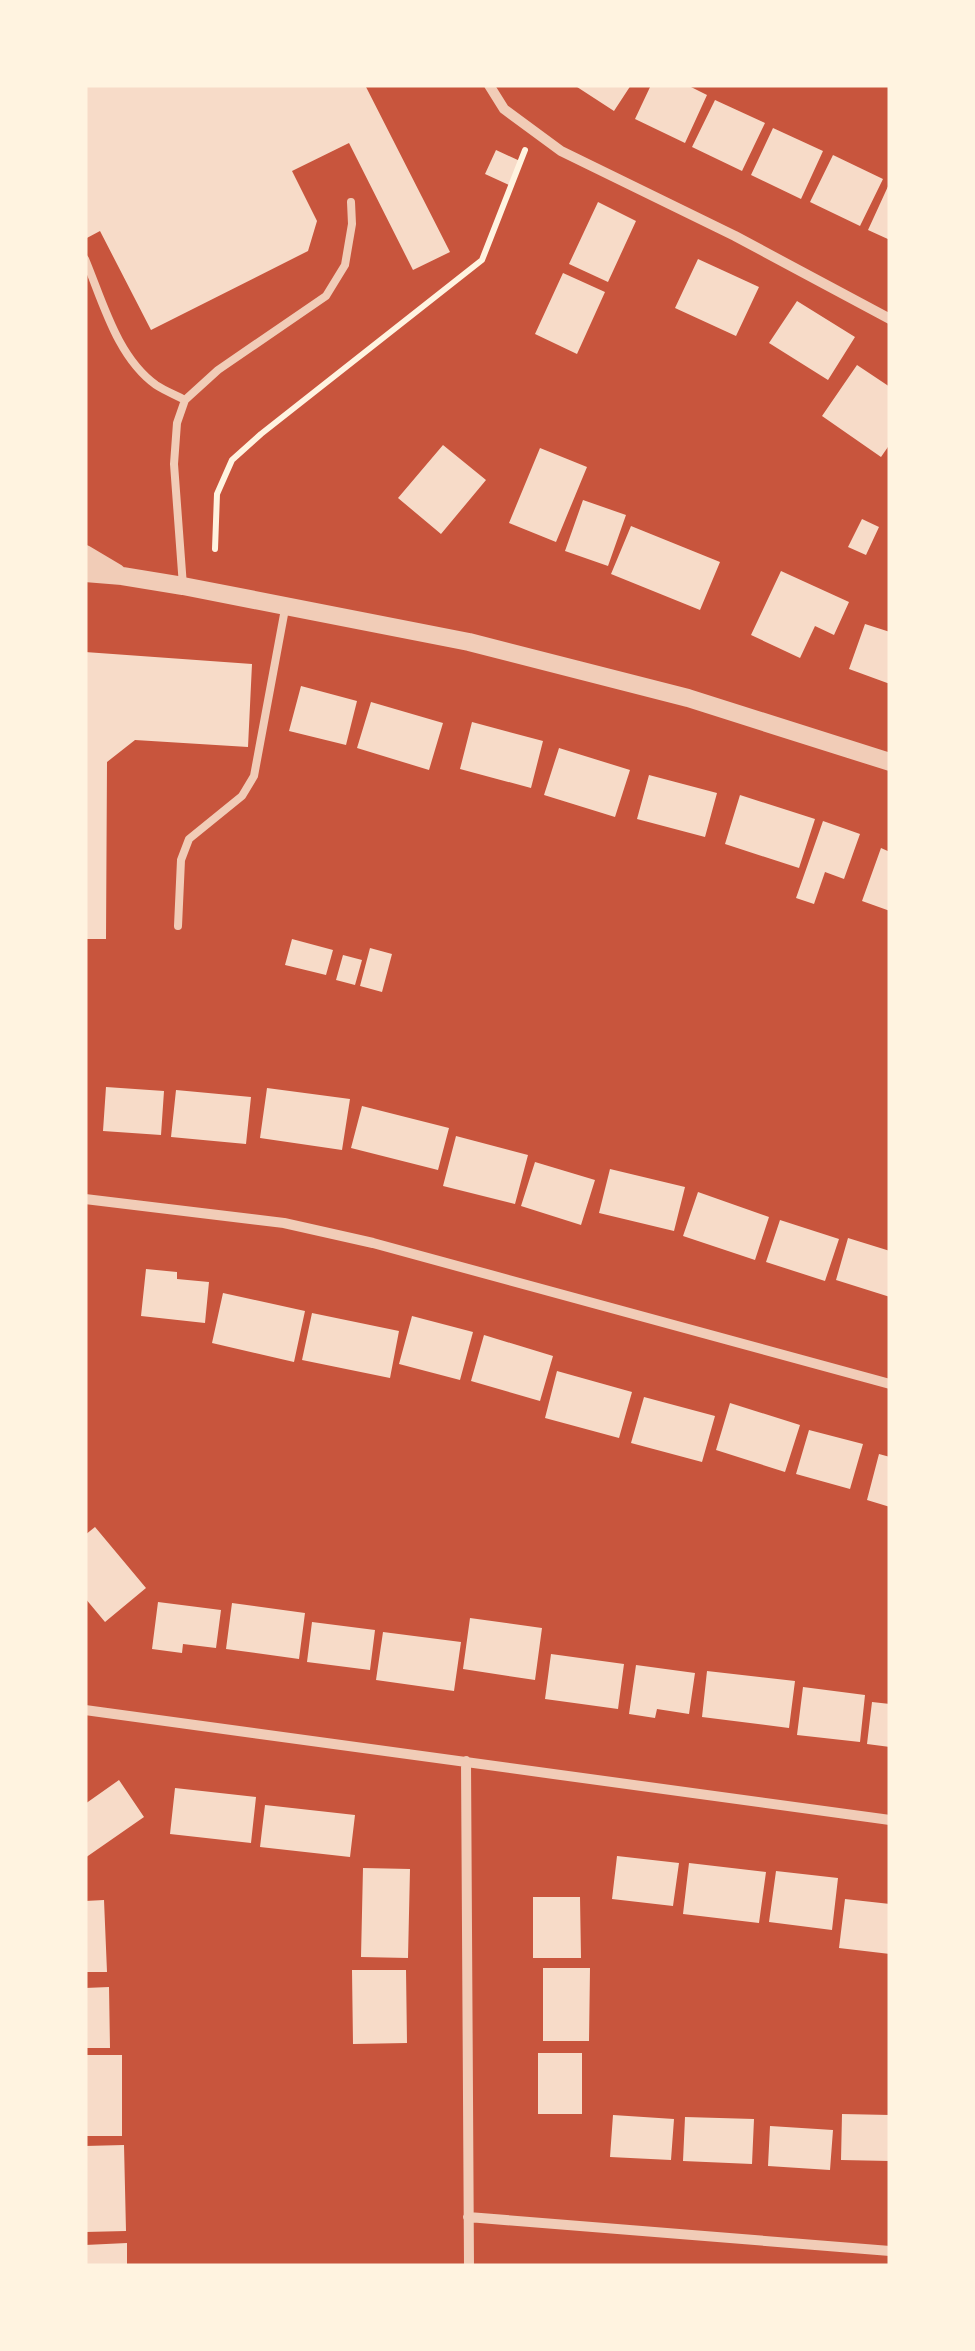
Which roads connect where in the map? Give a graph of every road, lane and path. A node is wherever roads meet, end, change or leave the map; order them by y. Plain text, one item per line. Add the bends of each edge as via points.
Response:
1 (489, 85) edge
2 (532, 130) junction
3 (351, 202) dead end
4 (85, 259) edge
5 (890, 319) edge
6 (186, 400) junction
7 (215, 548) dead end
8 (85, 554) edge
9 (85, 573) edge
10 (122, 576) junction
11 (183, 586) junction
12 (286, 606) junction
13 (890, 762) edge
14 (178, 926) dead end
15 (85, 1200) edge
16 (890, 1384) edge
17 (85, 1710) edge
18 (466, 1761) junction
19 (890, 1820) edge
20 (468, 2217) junction
21 (890, 2251) edge
22 (469, 2266) edge

1 - 2 street via 504,109
2 - 5 street via 561,151
2 - 7 path via 482,260 232,460 217,494
3 - 6 lane via 346,265 326,296
4 - 6 lane via 137,367
6 - 11 lane via 174,464
8 - 10 street
9 - 10 street
10 - 11 street
11 - 12 street
12 - 13 street via 470,642
12 - 14 lane via 254,776 242,796 188,840
15 - 16 street via 284,1223 374,1243
17 - 18 street
18 - 19 street
18 - 20 street
20 - 21 street
20 - 22 street

